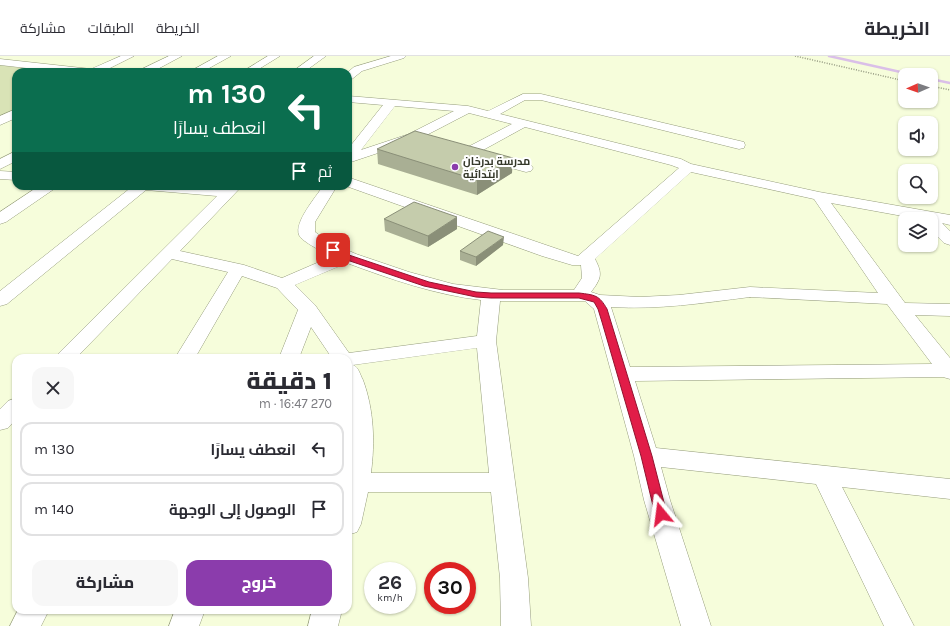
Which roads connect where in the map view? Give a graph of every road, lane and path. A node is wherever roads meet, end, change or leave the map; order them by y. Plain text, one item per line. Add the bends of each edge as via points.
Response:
1 (31, 56) edge
2 (129, 56) edge
3 (177, 56) edge
4 (226, 56) edge
5 (275, 56) edge
6 (321, 56) edge
7 (794, 56) edge
8 (394, 57) edge
9 (72, 59) dead end
10 (0, 62) edge
11 (12, 63) junction
12 (51, 68) joint
13 (103, 68) edge
14 (152, 68) edge
15 (202, 68) edge
16 (254, 68) edge
17 (303, 68) edge
18 (352, 74) edge
19 (898, 79) edge
20 (938, 87) edge
21 (950, 90) edge
22 (352, 99) edge
23 (392, 102) junction
24 (468, 109) junction
25 (12, 114) edge
26 (491, 114) junction
27 (0, 121) edge
28 (524, 123) junction
29 (670, 129) junction
30 (658, 136) dead end
31 (413, 137) junction
32 (434, 142) edge
33 (738, 145) dead end
34 (455, 148) edge
35 (352, 152) edge
36 (469, 152) junction
37 (352, 156) edge
38 (12, 158) edge
39 (0, 165) edge
40 (687, 167) junction
41 (526, 168) dead end
42 (0, 175) edge
43 (12, 176) edge
44 (352, 183) edge
45 (44, 190) edge
46 (137, 190) edge
47 (231, 190) edge
48 (327, 190) edge
49 (819, 196) junction
50 (898, 213) edge
51 (938, 219) edge
52 (0, 220) edge
53 (950, 220) edge
54 (938, 229) edge
55 (950, 240) edge
56 (169, 253) junction
57 (346, 257) junction
58 (586, 258) junction
59 (238, 269) junction
60 (283, 284) junction
61 (491, 296) junction
62 (588, 298) junction
63 (0, 300) edge
64 (896, 304) junction
65 (308, 309) junction
66 (950, 310) edge
67 (486, 341) junction
68 (68, 354) edge
69 (187, 354) edge
70 (291, 354) edge
71 (339, 354) edge
72 (352, 358) edge
73 (949, 371) edge
74 (622, 374) junction
75 (352, 379) edge
76 (12, 410) edge
77 (0, 422) edge
78 (646, 456) junction
79 (824, 476) junction
80 (503, 482) junction
81 (358, 483) junction
82 (950, 489) edge
83 (352, 508) edge
84 (32, 614) edge
85 (188, 614) edge
86 (326, 614) edge
87 (25, 626) edge
88 (184, 626) edge
89 (323, 626) edge
90 (516, 626) edge
91 (696, 626) edge
92 (899, 626) edge

1 - 11 street
2 - 13 street
3 - 14 street
4 - 15 street
5 - 16 street
6 - 17 street
7 - 19 path
8 - 18 street via 358,69
9 - 12 street
10 - 11 street
11 - 12 street
20 - 21 path
22 - 23 street
23 - 24 street
23 - 35 street
24 - 26 street
24 - 31 street
25 - 27 street
26 - 28 street
26 - 29 street via 523,97 541,97
28 - 36 street
28 - 40 street via 639,147
29 - 30 street
29 - 33 street
31 - 32 street
31 - 37 street
34 - 36 street
36 - 41 street
38 - 39 street
40 - 49 street
40 - 58 street
42 - 43 street
44 - 58 street via 548,252 578,261
45 - 52 street
46 - 63 street
47 - 56 street
48 - 57 street via 307,222 307,234 319,244
49 - 50 street
49 - 64 street
51 - 53 street
54 - 55 street
56 - 59 street
56 - 68 street
57 - 60 street
57 - 61 street via 427,284
58 - 62 street via 593,270
59 - 60 street
59 - 69 street
60 - 65 street
61 - 62 street
61 - 67 street
62 - 64 street via 640,303 750,292
62 - 74 street via 602,309
64 - 66 street
64 - 73 street
65 - 70 street
65 - 71 street
67 - 72 street
67 - 80 street
73 - 74 street
74 - 78 street
75 - 81 street via 359,407 362,440
76 - 77 street
78 - 79 street
78 - 91 street
79 - 82 street
79 - 92 street
80 - 81 street
80 - 90 street via 514,578
81 - 83 street
84 - 87 street
85 - 88 street
86 - 89 street

